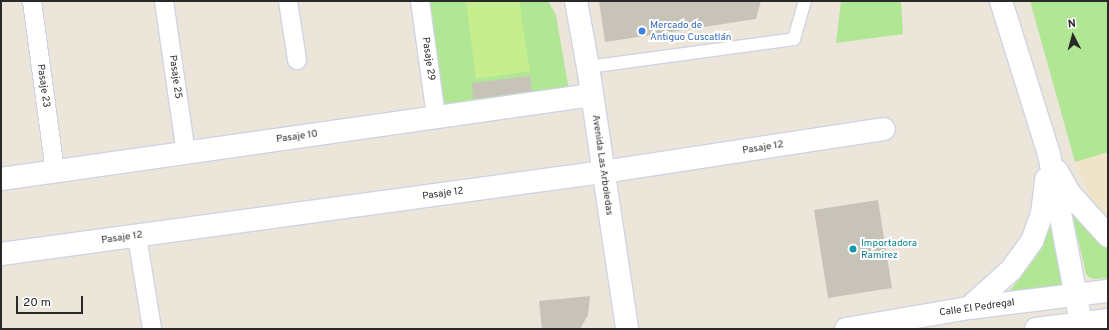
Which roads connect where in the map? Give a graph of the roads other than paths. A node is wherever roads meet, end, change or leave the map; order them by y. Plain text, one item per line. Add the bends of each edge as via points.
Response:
1 (32, 1) edge
2 (164, 1) edge
3 (288, 1) edge
4 (420, 1) edge
5 (576, 1) edge
6 (805, 1) edge
7 (1001, 1) edge
8 (297, 60) dead end
9 (588, 67) junction
10 (592, 95) junction
11 (436, 117) junction
12 (884, 130) dead end
13 (186, 153) junction
14 (1049, 154) junction
15 (55, 171) junction
16 (603, 172) junction
17 (1, 179) edge
18 (137, 236) junction
19 (1108, 236) edge
20 (1, 254) edge
21 (1108, 291) edge
22 (1074, 295) junction
23 (969, 308) junction
24 (1108, 320) edge
25 (1081, 323) junction
26 (152, 329) edge
27 (627, 329) edge
28 (846, 329) edge
29 (1036, 329) edge

1 - 15 street, Pasaje 23
2 - 13 street, Pasaje 25
3 - 8 street
4 - 11 street, Pasaje 29
5 - 9 street, Avenida Las Arboledas
6 - 9 lane via 794,39
7 - 14 street
9 - 10 street, Avenida Las Arboledas
10 - 11 street, Pasaje 10
10 - 16 street, Avenida Las Arboledas
11 - 13 street, Pasaje 10
12 - 16 street, Pasaje 12
13 - 15 street, Pasaje 10
14 - 19 street via 1068,193
14 - 22 street
14 - 23 street via 1042,214 1032,242 1011,270
15 - 17 street, Pasaje 10
16 - 18 street, Pasaje 12
16 - 27 street, Avenida Las Arboledas
18 - 20 street, Pasaje 12
18 - 26 street
21 - 22 street, Calle El Pedregal
22 - 23 street, Calle El Pedregal
22 - 25 street
23 - 28 street, Calle El Pedregal
24 - 25 street
25 - 29 street

